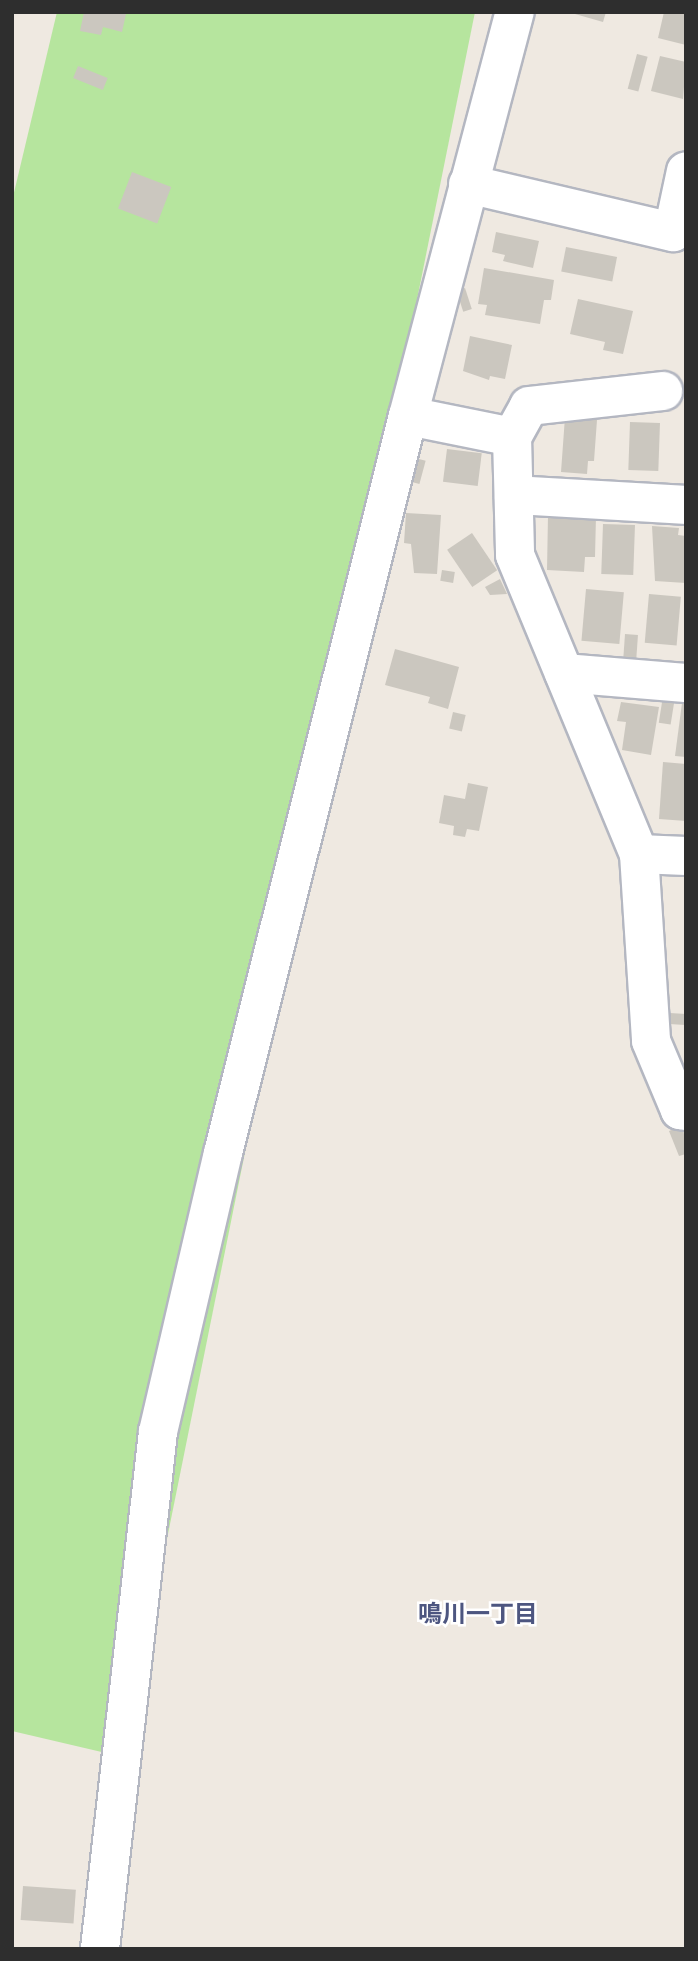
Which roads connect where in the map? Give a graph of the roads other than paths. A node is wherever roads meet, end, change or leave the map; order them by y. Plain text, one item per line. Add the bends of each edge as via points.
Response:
1 (515, 12) edge
2 (686, 171) edge
3 (468, 184) junction
4 (663, 391) dead end
5 (408, 416) junction
6 (512, 437) junction
7 (514, 495) junction
8 (686, 505) edge
9 (564, 673) junction
10 (686, 683) edge
11 (639, 854) junction
12 (686, 856) edge
13 (686, 1111) edge
14 (100, 1949) edge

1 - 3 street
2 - 3 street via 673,232
3 - 5 street
4 - 6 street via 529,406
5 - 6 street
5 - 14 street via 223,1153 159,1432
6 - 7 street
7 - 8 street
7 - 9 street via 514,555
9 - 10 street
9 - 11 street
11 - 12 street
11 - 13 street via 651,1041 680,1110

